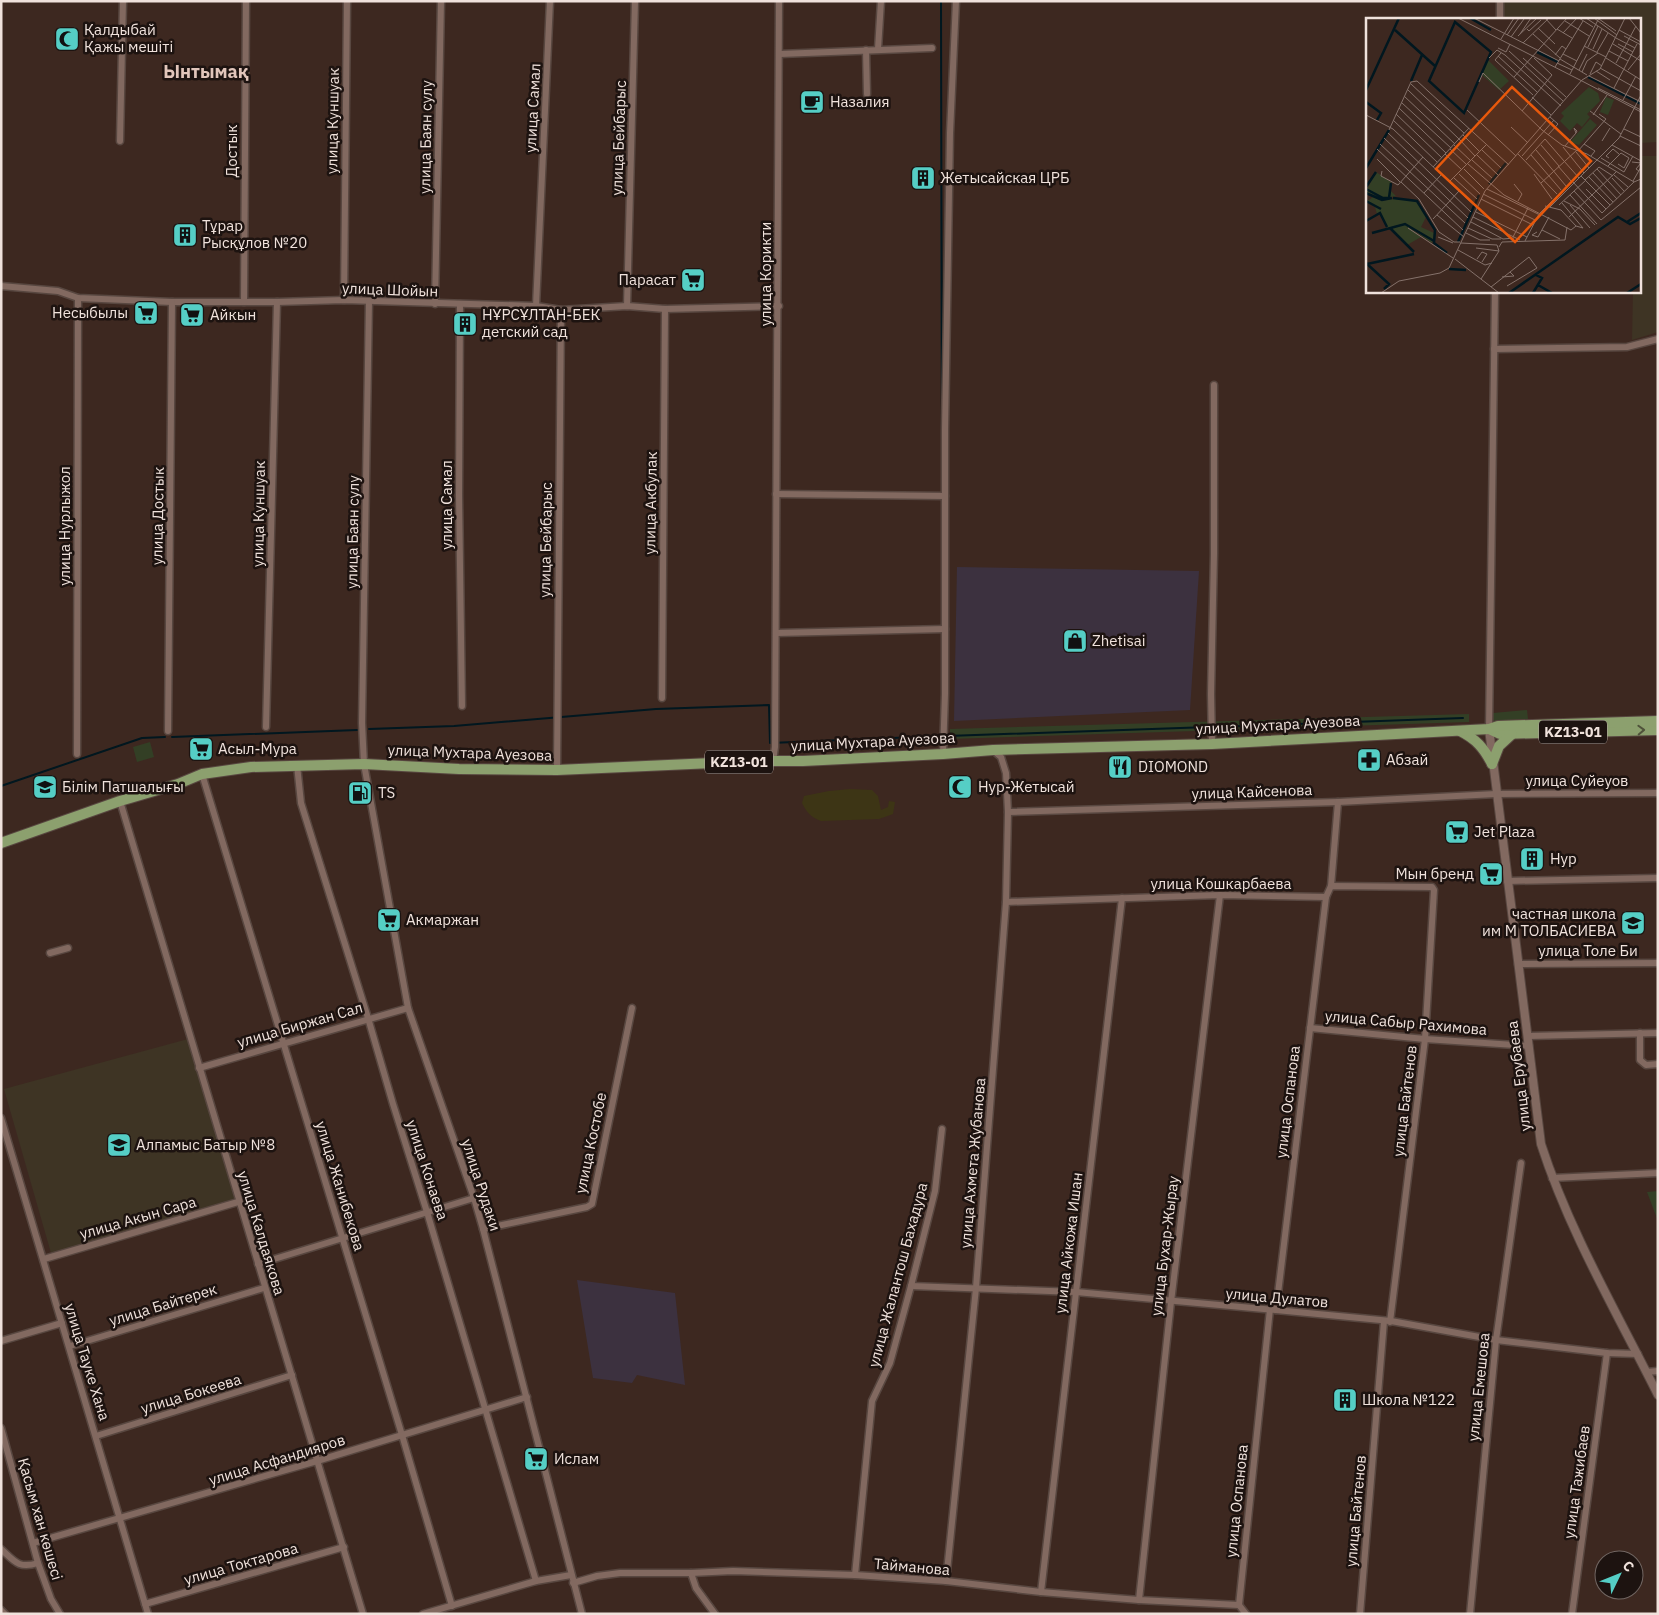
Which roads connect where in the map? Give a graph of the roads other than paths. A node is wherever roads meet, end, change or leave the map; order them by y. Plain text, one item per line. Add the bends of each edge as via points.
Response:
1 (123, 1) edge
2 (246, 1) edge
3 (347, 1) edge
4 (441, 1) edge
5 (550, 1) edge
6 (636, 1) edge
7 (779, 1) edge
8 (881, 1) edge
9 (956, 1) edge
10 (1500, 1) edge
11 (1500, 18) edge
12 (932, 48) dead end
13 (878, 49) junction
14 (866, 50) junction
15 (780, 54) junction
16 (867, 94) dead end
17 (120, 140) dead end
18 (1, 286) edge
19 (1495, 292) edge
20 (78, 298) junction
21 (344, 300) junction
22 (369, 301) junction
23 (172, 302) junction
24 (244, 302) junction
25 (276, 302) junction
26 (435, 304) junction
27 (460, 304) junction
28 (536, 306) junction
29 (627, 306) junction
30 (779, 306) junction
31 (665, 309) junction
32 (561, 310) junction
33 (1658, 339) edge
34 (1494, 349) junction
35 (1214, 385) dead end
36 (776, 494) junction
37 (945, 496) junction
38 (943, 630) junction
39 (776, 632) junction
40 (662, 698) dead end
41 (462, 706) dead end
42 (1658, 721) edge
43 (266, 727) dead end
44 (1489, 730) junction
45 (1658, 730) edge
46 (168, 731) dead end
47 (1459, 731) junction
48 (1512, 734) junction
49 (1212, 744) junction
50 (993, 750) junction
51 (77, 754) dead end
52 (943, 754) junction
53 (773, 761) junction
54 (364, 764) junction
55 (1492, 764) junction
56 (297, 765) junction
57 (557, 770) junction
58 (202, 774) junction
59 (1658, 793) edge
60 (1496, 794) junction
61 (120, 801) junction
62 (1338, 802) junction
63 (1008, 812) junction
64 (1, 843) edge
65 (1658, 878) edge
66 (1507, 881) junction
67 (1331, 886) junction
68 (1220, 895) junction
69 (1326, 897) junction
70 (1122, 898) junction
71 (1006, 902) junction
72 (68, 948) dead end
73 (50, 953) dead end
74 (1658, 963) edge
75 (1518, 964) junction
76 (408, 1008) junction
77 (632, 1008) dead end
78 (368, 1018) junction
79 (1310, 1028) junction
80 (1640, 1033) junction
81 (1658, 1033) edge
82 (1528, 1036) junction
83 (1424, 1039) junction
84 (283, 1044) junction
85 (1529, 1046) junction
86 (1658, 1064) edge
87 (199, 1068) junction
88 (2, 1121) edge
89 (942, 1129) dead end
90 (1521, 1163) dead end
91 (1658, 1173) edge
92 (1552, 1178) junction
93 (474, 1198) junction
94 (238, 1202) junction
95 (427, 1212) junction
96 (483, 1230) junction
97 (342, 1238) junction
98 (44, 1259) junction
99 (258, 1264) junction
100 (911, 1286) junction
101 (264, 1288) junction
102 (976, 1288) junction
103 (1076, 1292) junction
104 (1171, 1302) junction
105 (1273, 1310) junction
106 (1388, 1322) junction
107 (62, 1323) junction
108 (1496, 1340) junction
109 (1, 1341) edge
110 (70, 1346) junction
111 (1607, 1353) junction
112 (1638, 1354) junction
113 (1658, 1371) edge
114 (1646, 1372) junction
115 (292, 1375) junction
116 (1658, 1395) edge
117 (527, 1397) junction
118 (485, 1410) junction
119 (1, 1428) edge
120 (402, 1434) junction
121 (96, 1436) junction
122 (317, 1461) junction
123 (120, 1518) junction
124 (33, 1543) junction
125 (344, 1547) junction
126 (1, 1549) edge
127 (38, 1563) junction
128 (690, 1573) junction
129 (571, 1575) junction
130 (855, 1575) junction
131 (536, 1581) junction
132 (946, 1581) junction
133 (573, 1583) junction
134 (1041, 1592) junction
135 (1139, 1600) junction
136 (145, 1604) junction
137 (1239, 1605) junction
138 (452, 1606) junction
139 (1, 1610) edge
140 (579, 1612) edge
141 (5, 1614) edge
142 (60, 1614) edge
143 (148, 1614) edge
144 (363, 1614) edge
145 (423, 1614) edge
146 (715, 1614) edge
147 (1246, 1614) edge
148 (1360, 1614) edge
149 (1470, 1614) edge
150 (1572, 1614) edge

1 - 17 street
2 - 24 street, Достык
3 - 21 street, улица Куншуак
4 - 26 street, улица Баян сулу
5 - 28 street, улица Самал
6 - 29 street, улица Бейбарыс
7 - 15 street, улица Корикти
8 - 13 street
9 - 37 street via 950,133
10 - 11 street
12 - 13 street
13 - 14 street
14 - 15 street
14 - 16 street
15 - 30 street, улица Корикти
18 - 20 street, улица Шойын via 58,291
19 - 34 street
20 - 23 street, улица Шойын
20 - 51 street, улица Нурлыжол
21 - 22 street, улица Шойын
21 - 25 street, улица Шойын
22 - 26 street, улица Шойын
22 - 54 street, улица Баян сулу
23 - 24 street, улица Шойын
23 - 46 street, улица Достык
24 - 25 street, улица Шойын
25 - 43 street, улица Куншуак
26 - 27 street, улица Шойын
27 - 28 street, улица Шойын
27 - 41 street, улица Самал
28 - 32 street, улица Шойын
29 - 31 street, улица Шойын
29 - 32 street, улица Шойын
30 - 31 street, улица Шойын
30 - 36 street, улица Корикти
31 - 40 street, улица Акбулак
32 - 57 street, улица Бейбарыс
33 - 34 street via 1627,347
34 - 44 street
35 - 49 street
36 - 37 street
36 - 39 street, улица Корикти
37 - 38 street
38 - 39 street
38 - 52 street via 946,694
39 - 53 street, улица Корикти
42 - 44 main road, улица Мухтара Ауезова / KZ13-01 via 1498,726
44 - 47 main road, улица Мухтара Ауезова / KZ13-01
44 - 48 main road, улица Мухтара Ауезова / KZ13-01
44 - 55 street, улица Ерубаева
48 -> 45 main road, улица Мухтара Ауезова / KZ13-01
47 - 49 main road, улица Мухтара Ауезова / KZ13-01
47 - 55 main road via 1476,740
48 - 55 main road via 1499,746
49 - 50 main road, улица Мухтара Ауезова / KZ13-01
50 - 52 main road, улица Мухтара Ауезова / KZ13-01
50 - 63 street, улица Ахмета Жубанова via 1002,757 1006,773
52 - 53 main road, улица Мухтара Ауезова / KZ13-01
53 - 57 main road, улица Мухтара Ауезова / KZ13-01
54 - 56 main road, улица Мухтара Ауезова / KZ13-01
54 - 57 main road, улица Мухтара Ауезова / KZ13-01
54 - 76 street, улица Рудаки
55 - 60 street, улица Ерубаева
56 - 58 main road, улица Мухтара Ауезова / KZ13-01 via 251,766
56 - 78 street, улица Конаева via 302,803
58 - 61 main road, улица Мухтара Ауезова / KZ13-01
58 - 84 street, улица Жанибекова
59 - 60 street, улица Суйеуов
60 - 62 street, улица Кайсенова
60 - 66 street, улица Ерубаева
61 - 64 main road, улица Мухтара Ауезова / KZ13-01
61 - 87 street, улица Калдаякова
62 - 63 street, улица Кайсенова
62 - 67 street
63 - 71 street, улица Ахмета Жубанова
65 - 66 street
66 - 75 street, улица Ерубаева
67 - 69 street
67 - 83 street, улица Байтенов via 1427,886 1434,890
68 - 69 street, улица Кошкарбаева
68 - 70 street, улица Кошкарбаева
68 - 104 street, улица Бухар-Жырау
69 - 79 street, улица Оспанова
70 - 71 street, улица Кошкарбаева
70 - 103 street, улица Айкожа Ишан
71 - 102 street, улица Ахмета Жубанова
72 - 73 street
74 - 75 street, улица Толе Би
75 - 82 street, улица Ерубаева
76 - 78 street, улица Биржан Сал
76 - 93 street, улица Рудаки
77 - 96 street, улица Костобе via 592,1204
78 - 84 street, улица Биржан Сал
78 - 95 street, улица Конаева
79 - 83 street, улица Сабыр Рахимова
79 - 105 street, улица Оспанова
80 - 81 street
80 - 82 street
80 - 86 street via 1640,1060 1646,1064
82 - 85 street, улица Ерубаева
83 - 85 street, улица Сабыр Рахимова
83 - 106 street, улица Байтенов
84 - 87 street, улица Биржан Сал
84 - 97 street, улица Жанибекова
85 - 92 street, улица Ерубаева via 1540,1144
87 - 94 street, улица Калдаякова
88 - 98 street, улица Тауке Хана
89 - 100 street, улица Жалантош Бахадура via 935,1191
90 - 108 street, улица Емешова
91 - 92 street
92 - 112 street, улица Ерубаева
93 - 95 street
93 - 96 street, улица Рудаки
94 - 98 street, улица Акын Сара
94 - 99 street, улица Калдаякова
95 - 97 street
95 - 118 street, улица Конаева
96 - 117 street, улица Рудаки
97 - 99 street
97 - 120 street, улица Жанибекова
98 - 107 street, улица Тауке Хана
99 - 101 street, улица Калдаякова
100 - 102 street, улица Дулатов
100 - 130 street, улица Жалантош Бахадура via 890,1362 872,1401
101 - 110 street, улица Байтерек
101 - 115 street, улица Калдаякова
102 - 103 street, улица Дулатов
102 - 132 street, улица Ахмета Жубанова
103 - 104 street, улица Дулатов
103 - 134 street, улица Айкожа Ишан
104 - 105 street, улица Дулатов
104 - 135 street, улица Бухар-Жырау
105 - 106 street, улица Дулатов
105 - 137 street, улица Оспанова
106 - 108 street, улица Дулатов
106 - 148 street, улица Байтенов
107 - 109 street
107 - 110 street, улица Тауке Хана
108 - 111 street, улица Дулатов
108 - 149 street, улица Емешова
110 - 121 street, улица Тауке Хана
111 - 112 street, улица Дулатов
111 - 150 street, улица Тажибаев
112 - 114 street, улица Ерубаева
113 - 114 street
114 - 116 street, улица Ерубаева
115 - 121 street, улица Бокеева
115 - 122 street, улица Калдаякова
117 - 118 street, улица Асфандияров
117 - 129 street, улица Рудаки
118 - 120 street, улица Асфандияров
118 - 131 street, улица Конаева
119 - 124 street, Қасым хан көшесі
120 - 122 street, улица Асфандияров
120 - 138 street, улица Жанибекова
121 - 123 street, улица Тауке Хана
122 - 123 street, улица Асфандияров
122 - 125 street, улица Калдаякова
123 - 124 street, улица Асфандияров
123 - 136 street, улица Тауке Хана
124 - 127 street, Қасым хан көшесі
125 - 136 street, улица Токтарова
125 - 144 street, улица Калдаякова
126 - 127 street via 17,1563 30,1566
127 - 142 street, Қасым хан көшесі via 50,1599
128 - 130 street, Тайманова via 733,1571
128 - 133 street, Тайманова via 620,1573
128 - 146 street via 696,1588
129 - 131 street
129 - 133 street, улица Рудаки
130 - 132 street, Тайманова
131 - 138 street
132 - 134 street, Тайманова
133 - 140 street, улица Рудаки
134 - 135 street, Тайманова
135 - 137 street, Тайманова
136 - 143 street, улица Тауке Хана
137 - 147 street
138 - 145 street
139 - 141 street

